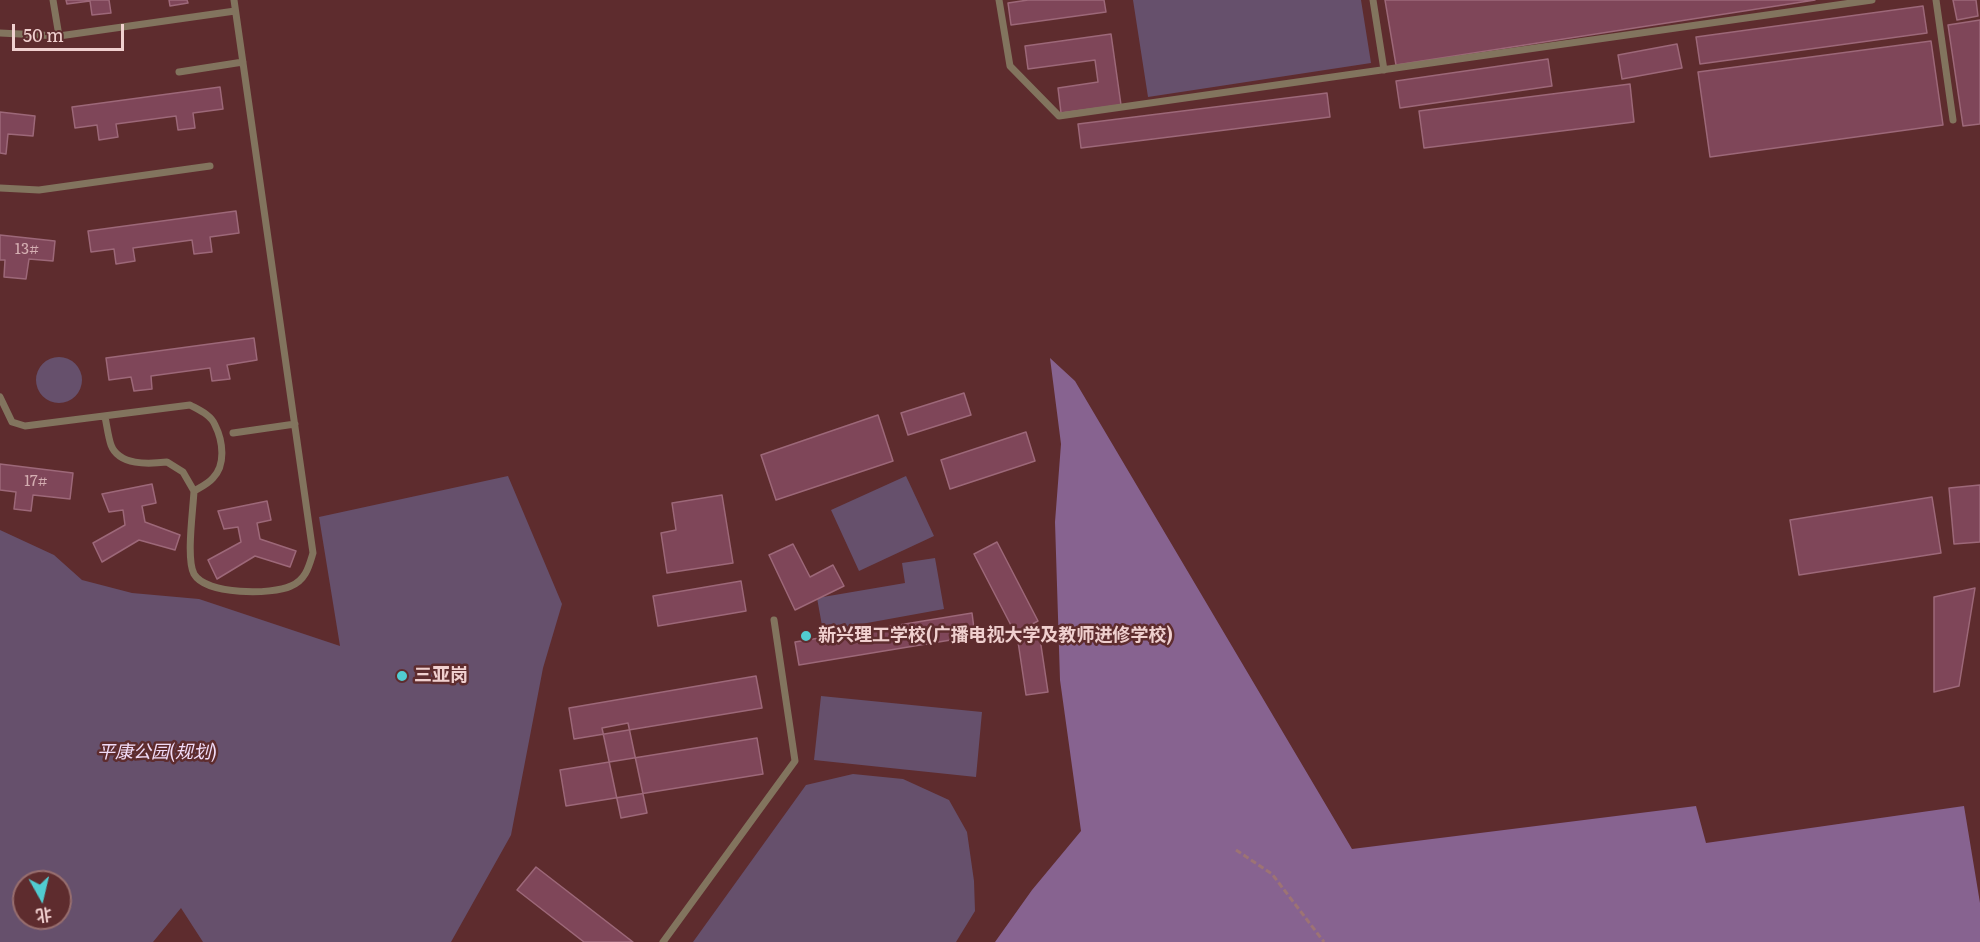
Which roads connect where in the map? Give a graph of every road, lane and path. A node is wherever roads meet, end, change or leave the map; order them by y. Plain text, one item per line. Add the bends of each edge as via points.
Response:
1 (53, 0) edge
2 (234, 0) edge
3 (999, 0) edge
4 (1373, 0) edge
5 (1872, 0) edge
6 (1936, 0) edge
7 (235, 11) junction
8 (0, 33) edge
9 (58, 36) junction
10 (243, 62) junction
11 (1384, 70) junction
12 (179, 72) dead end
13 (1953, 120) dead end
14 (210, 166) dead end
15 (0, 188) edge
16 (0, 397) edge
17 (105, 417) junction
18 (295, 424) junction
19 (233, 433) dead end
20 (194, 491) junction
21 (774, 620) dead end
22 (1236, 850) dead end
23 (663, 942) edge
24 (1324, 942) edge

1 - 9 lane
2 - 7 lane
3 - 11 lane via 1010,66 1059,116
4 - 11 lane
5 - 11 lane
6 - 13 lane
7 - 9 lane
7 - 10 lane
8 - 9 lane
10 - 12 lane
10 - 18 lane
14 - 15 lane via 39,190
16 - 17 lane via 12,422 25,426
17 - 20 lane via 111,447 123,458 151,464 167,462 183,472
17 - 20 lane via 190,405 205,413 215,424 222,463 213,479
18 - 19 lane
18 - 20 lane via 313,553 305,576 292,586 269,591 226,591 196,578 190,566
21 - 23 lane via 795,760
22 - 24 path via 1272,874

